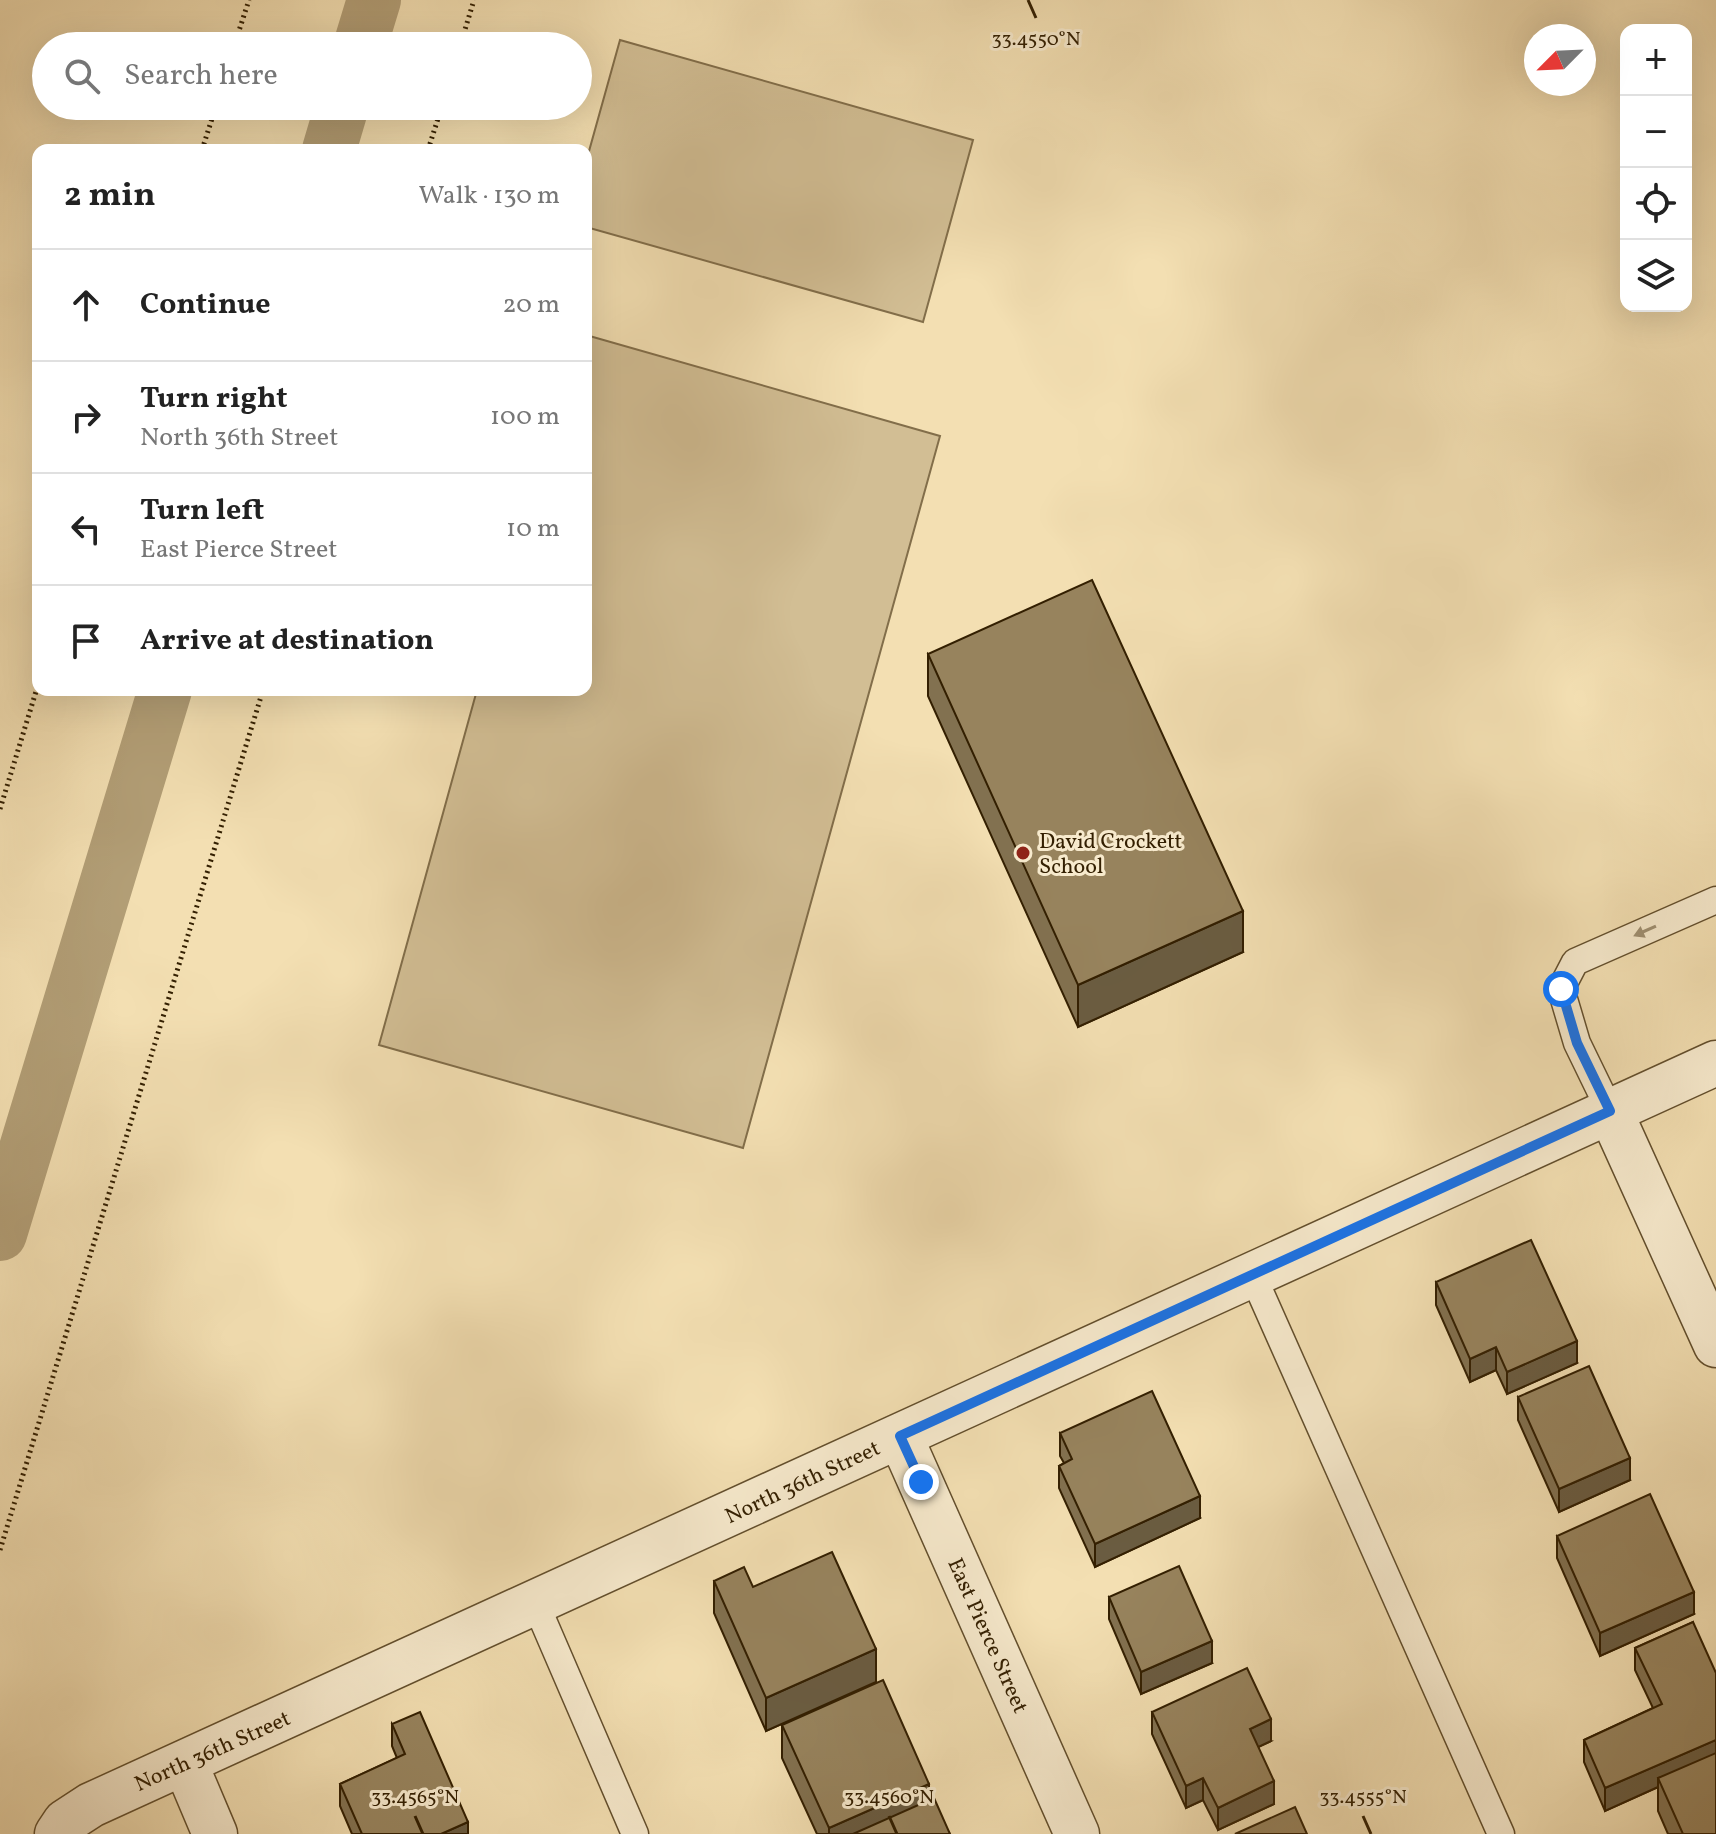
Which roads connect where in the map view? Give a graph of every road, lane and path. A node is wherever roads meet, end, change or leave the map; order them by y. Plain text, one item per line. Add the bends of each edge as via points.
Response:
1 (249, 0) edge
2 (474, 0) edge
3 (239, 32) edge
4 (464, 32) edge
5 (212, 120) edge
6 (438, 120) edge
7 (204, 144) edge
8 (430, 144) edge
9 (35, 696) edge
10 (261, 696) edge
11 (0, 809) edge
12 (1716, 900) edge
13 (1716, 1063) edge
14 (1610, 1111) junction
15 (1253, 1276) junction
16 (1716, 1345) edge
17 (900, 1436) junction
18 (0, 1550) edge
19 (535, 1602) junction
20 (185, 1763) junction
21 (61, 1828) edge
22 (215, 1834) edge
23 (635, 1834) edge
24 (1077, 1834) edge
25 (1501, 1834) edge

1 - 3 path
2 - 4 path
5 - 7 path
6 - 8 path
9 - 11 path
10 - 18 path
12 -> 14 lane via 1575,962 1561,989 1577,1043
13 - 14 street, North 36th Street
14 - 15 street, North 36th Street
14 - 16 street
15 - 17 street, North 36th Street
15 - 25 lane
17 - 19 street, North 36th Street
17 - 24 street, East Pierce Street
19 - 20 street, North 36th Street
19 - 23 lane
20 - 21 street, North 36th Street via 91,1805
20 - 22 street

